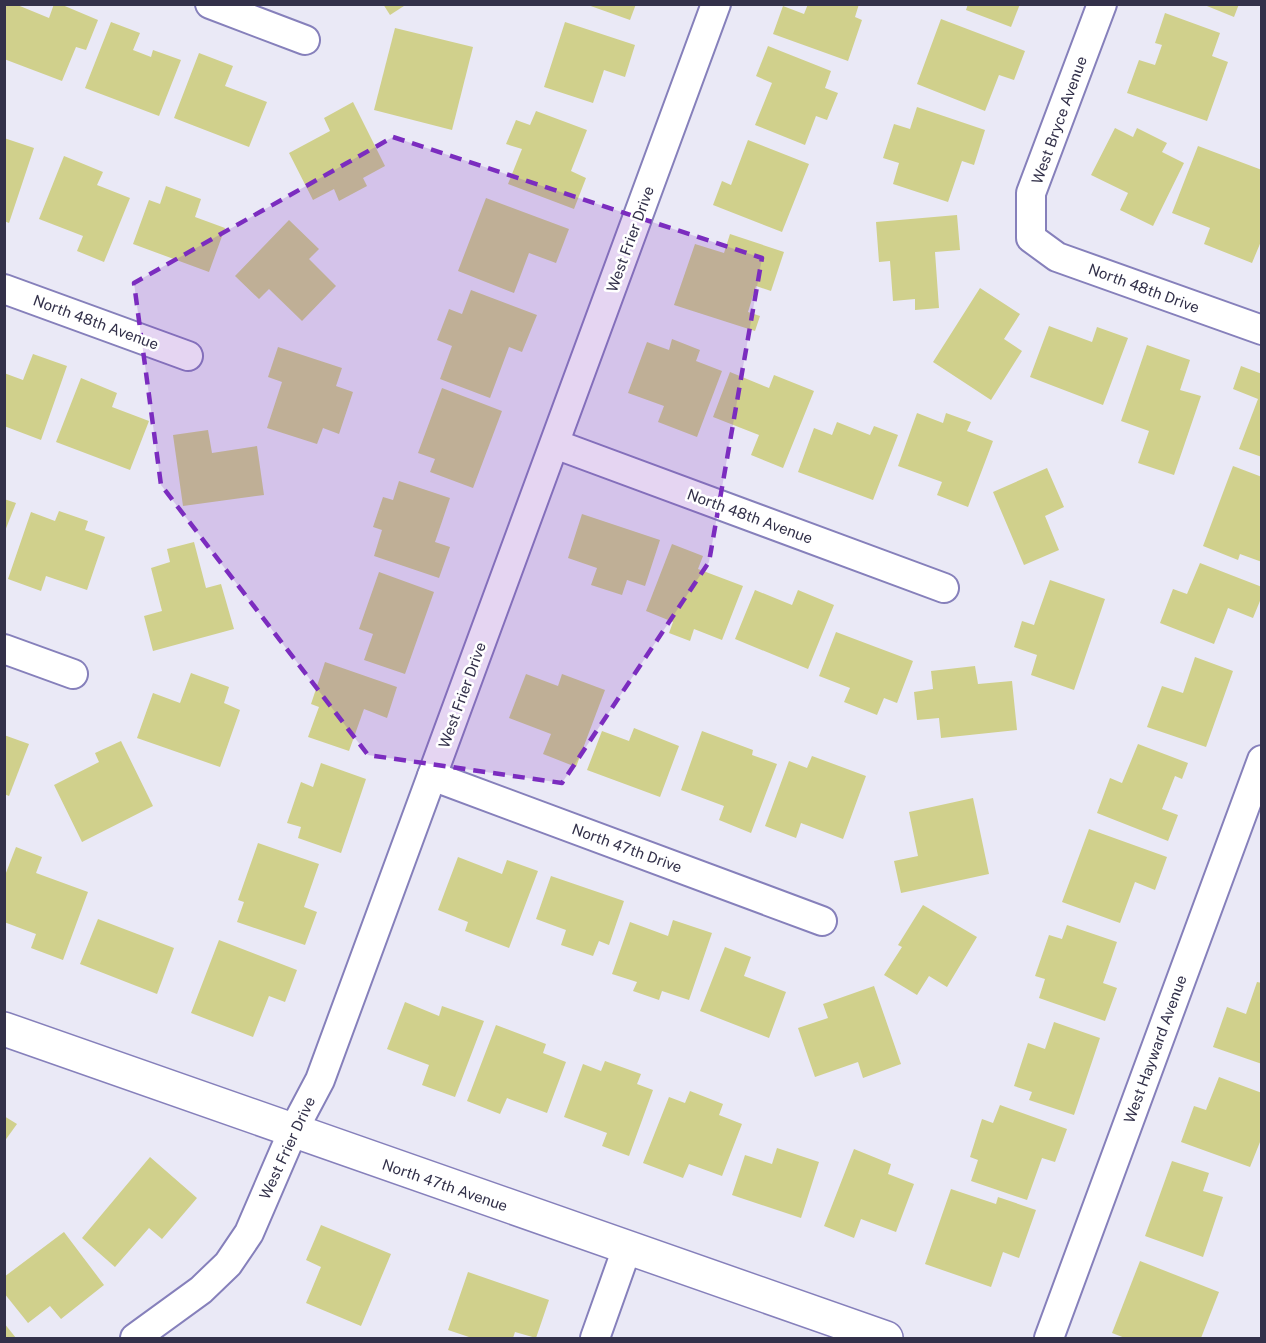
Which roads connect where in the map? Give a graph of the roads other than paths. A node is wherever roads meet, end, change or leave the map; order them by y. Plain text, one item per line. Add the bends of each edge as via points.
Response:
1 (210, 4) edge
2 (716, 4) edge
3 (1102, 4) edge
4 (306, 40) dead end
5 (1031, 238) joint
6 (4, 289) edge
7 (1262, 330) edge
8 (188, 356) dead end
9 (555, 444) junction
10 (944, 588) dead end
11 (4, 649) edge
12 (73, 674) dead end
13 (1262, 760) edge
14 (432, 776) junction
15 (822, 921) dead end
16 (4, 1029) edge
17 (294, 1131) junction
18 (627, 1248) junction
19 (135, 1338) edge
20 (596, 1338) edge
21 (886, 1338) edge
22 (1049, 1338) edge

1 - 4 street
2 - 9 street, West Frier Drive
3 - 5 street, West Bryce Avenue via 1031,194
5 - 7 street, North 48th Drive via 1057,257
6 - 8 street, North 48th Avenue
9 - 10 street, North 48th Avenue
9 - 14 street, West Frier Drive
11 - 12 street
13 - 22 street, West Hayward Avenue
14 - 15 street, North 47th Drive
14 - 17 street, West Frier Drive via 320,1080
16 - 17 street, North 47th Avenue
17 - 18 street, North 47th Avenue
17 - 19 street, West Frier Drive via 249,1233 228,1264 201,1290
18 - 20 street
18 - 21 street, North 47th Avenue

